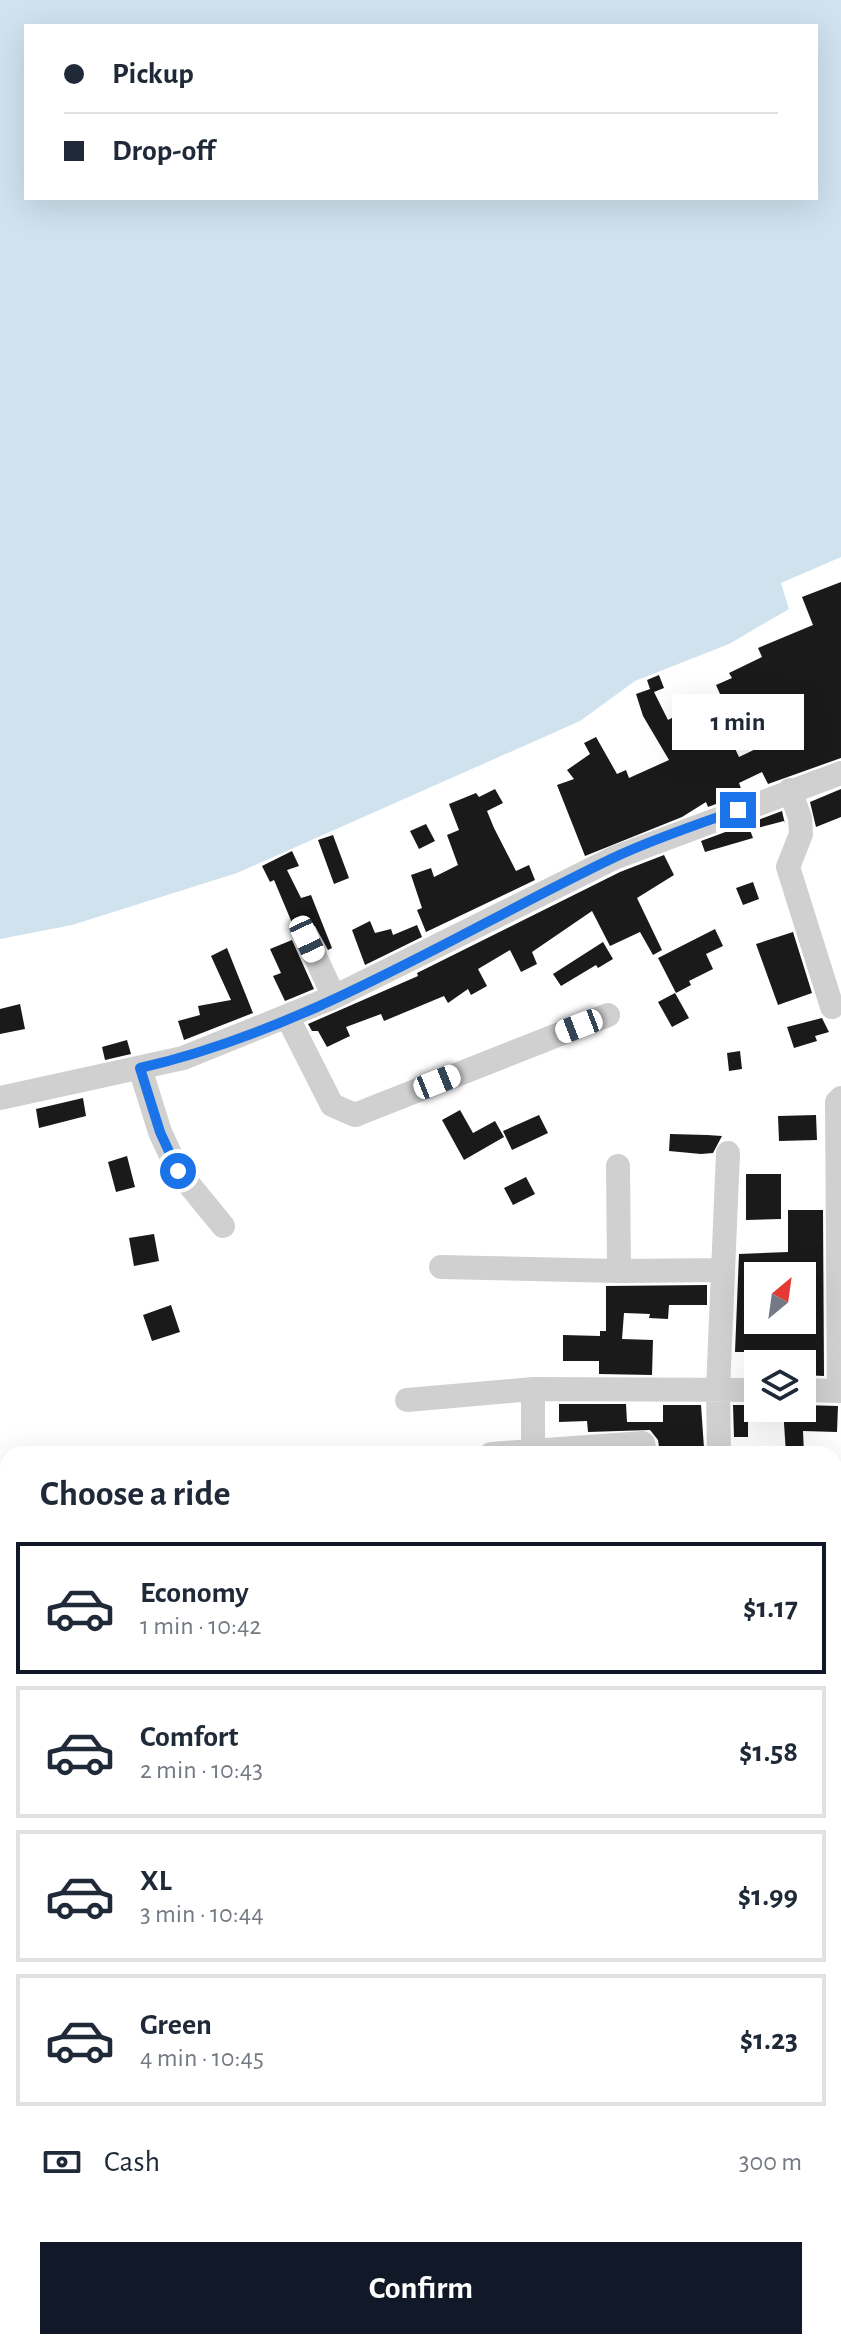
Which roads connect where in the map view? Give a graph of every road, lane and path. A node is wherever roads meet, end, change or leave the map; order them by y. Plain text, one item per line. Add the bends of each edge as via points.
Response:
1 (841, 773) edge
2 (790, 790) junction
3 (307, 939) dead end
4 (334, 997) junction
5 (832, 1007) dead end
6 (608, 1015) dead end
7 (288, 1018) junction
8 (140, 1068) junction
9 (0, 1098) edge
10 (841, 1098) edge
11 (728, 1153) dead end
12 (618, 1166) dead end
13 (223, 1226) dead end
14 (441, 1267) dead end
15 (722, 1270) junction
16 (619, 1271) junction
17 (533, 1389) junction
18 (718, 1390) junction
19 (744, 1390) edge
20 (816, 1390) edge
21 (840, 1391) edge
22 (407, 1400) dead end
23 (533, 1446) edge
24 (602, 1446) edge
25 (644, 1446) edge
26 (719, 1446) edge

1 - 2 street
2 - 4 street via 614,858
2 - 5 street via 801,834 788,867
3 - 4 street
4 - 7 street
6 - 7 street via 355,1115 332,1105
7 - 8 street via 183,1058
8 - 9 street
8 - 13 street via 178,1171
10 - 21 street
11 - 15 street
12 - 16 street
14 - 16 street
15 - 16 street
15 - 18 street
17 - 18 street
17 - 22 street
17 - 23 street
18 - 19 street
18 - 26 street
20 - 21 street
24 - 25 street

